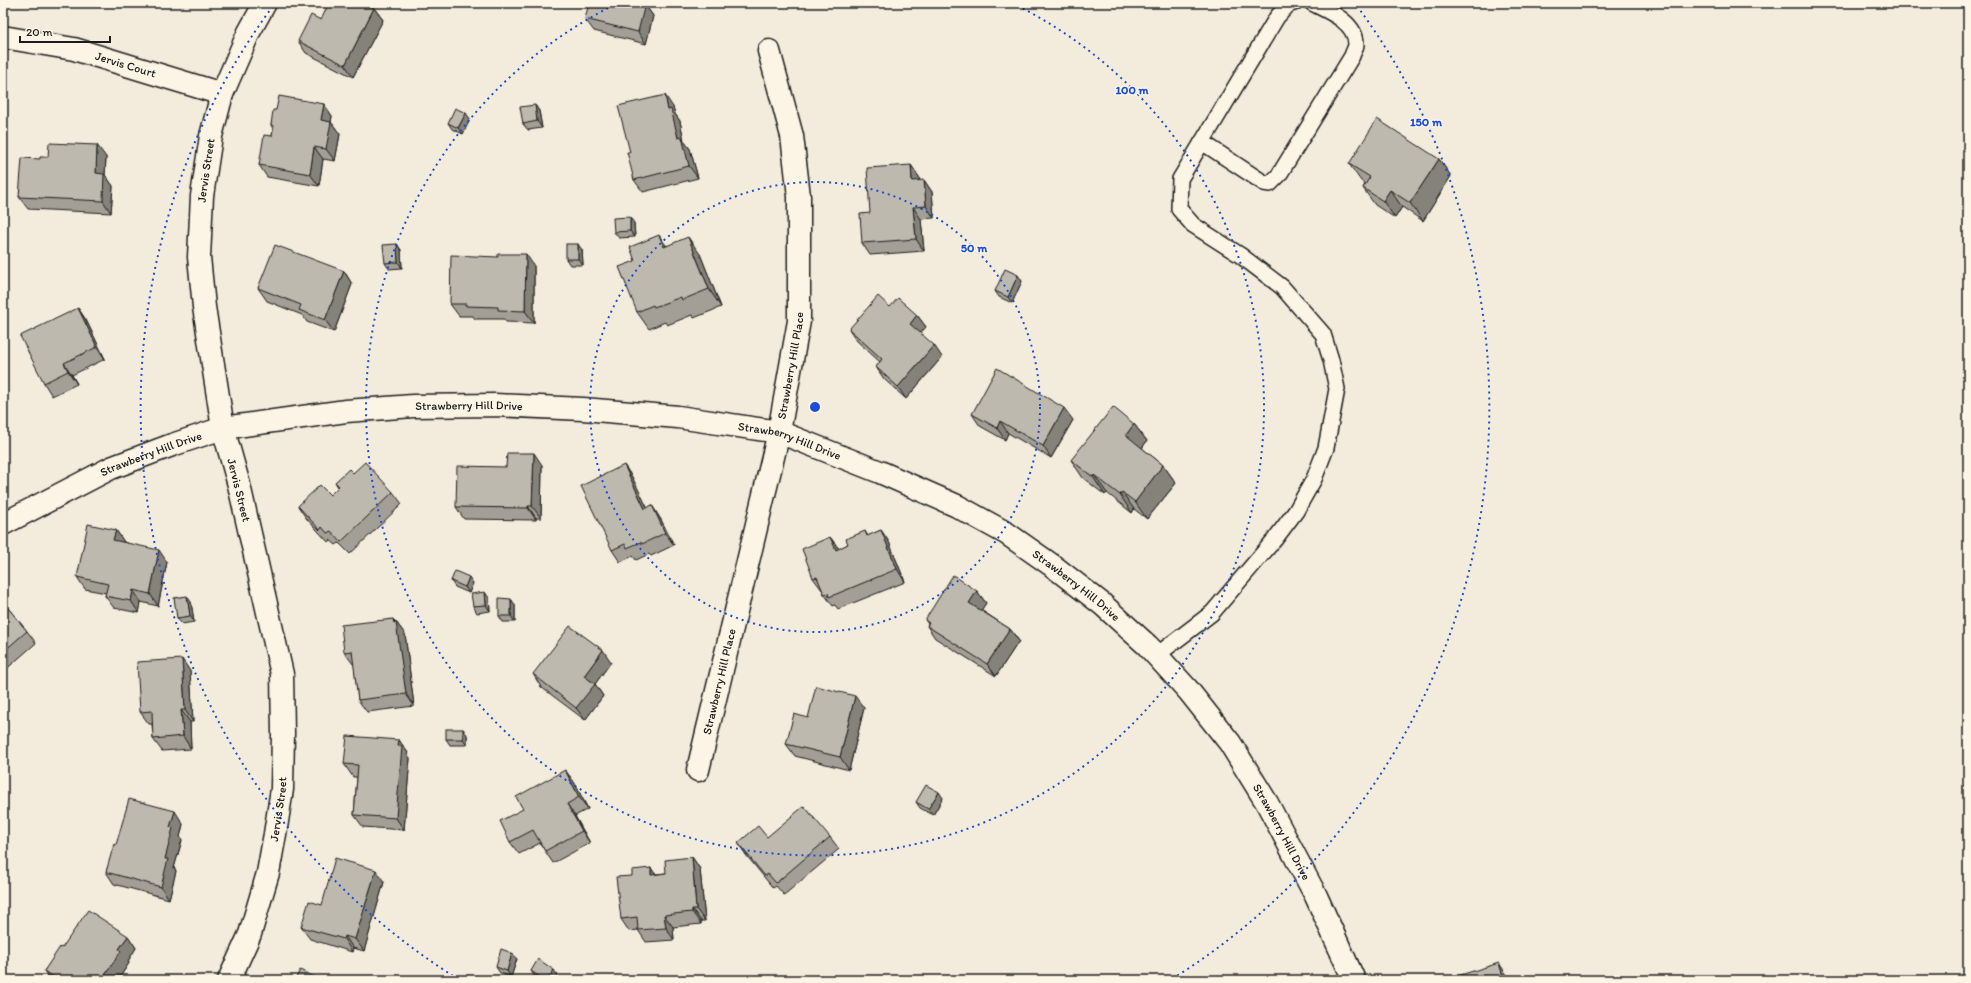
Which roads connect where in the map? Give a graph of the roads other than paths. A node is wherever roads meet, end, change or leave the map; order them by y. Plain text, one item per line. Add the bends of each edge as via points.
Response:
1 (265, 3) edge
2 (1294, 3) edge
3 (1312, 3) edge
4 (3, 37) edge
5 (769, 51) dead end
6 (222, 94) junction
7 (1202, 142) junction
8 (223, 428) junction
9 (779, 432) junction
10 (3, 524) edge
11 (1157, 655) junction
12 (698, 770) dead end
13 (229, 980) edge
14 (1354, 980) edge

1 - 6 street, Jervis Street via 249,32
2 - 7 lane via 1288,4 1277,17
3 - 7 lane via 1334,14 1352,30 1356,44 1352,56 1279,175 1270,184 1264,183
4 - 6 street, Jervis Court via 74,49
5 - 9 street, Strawberry Hill Place via 792,136 799,196 800,320
6 - 8 street, Jervis Street via 202,196 199,258
7 - 11 lane via 1180,179 1179,209 1193,225 1282,287 1323,334 1337,389 1326,448 1314,479 1296,511 1212,613
8 - 9 street, Strawberry Hill Drive via 346,411 413,406 495,405 678,417
8 - 10 street, Strawberry Hill Drive via 111,468
8 - 13 street, Jervis Street via 239,485 282,674 283,733 282,789 268,873 250,934
9 - 11 street, Strawberry Hill Drive via 908,484 1006,533 1102,604
9 - 12 street, Strawberry Hill Place
11 - 14 street, Strawberry Hill Drive via 1234,749 1267,803 1316,896

